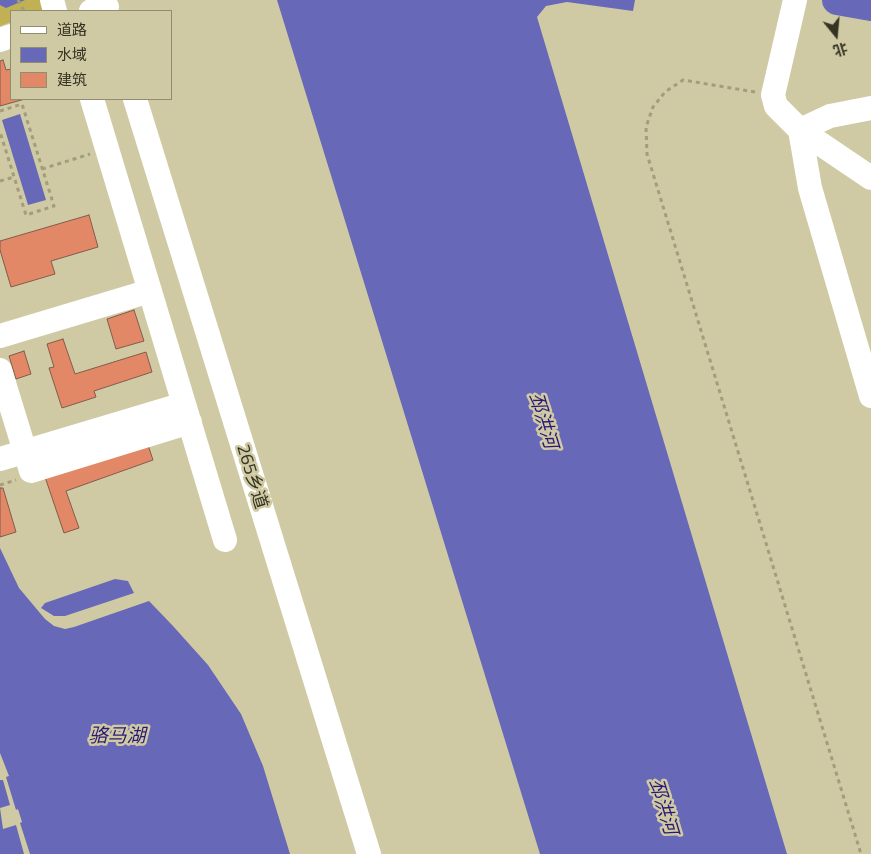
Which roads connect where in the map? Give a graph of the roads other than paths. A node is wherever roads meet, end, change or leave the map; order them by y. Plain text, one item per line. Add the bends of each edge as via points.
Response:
1 (795, 0) edge
2 (92, 100) edge
3 (135, 100) edge
4 (871, 108) edge
5 (800, 130) junction
6 (871, 178) edge
7 (150, 291) junction
8 (0, 336) edge
9 (0, 370) edge
10 (871, 396) edge
11 (187, 413) junction
12 (0, 459) edge
13 (225, 540) dead end
14 (369, 854) edge

1 - 5 street via 773,95 781,114
2 - 7 street
3 - 14 street, 265乡道
4 - 5 street via 830,116
5 - 6 street
5 - 10 street via 810,188
7 - 8 street
7 - 11 street
9 - 11 street via 31,471
11 - 12 street via 139,416
11 - 13 street

